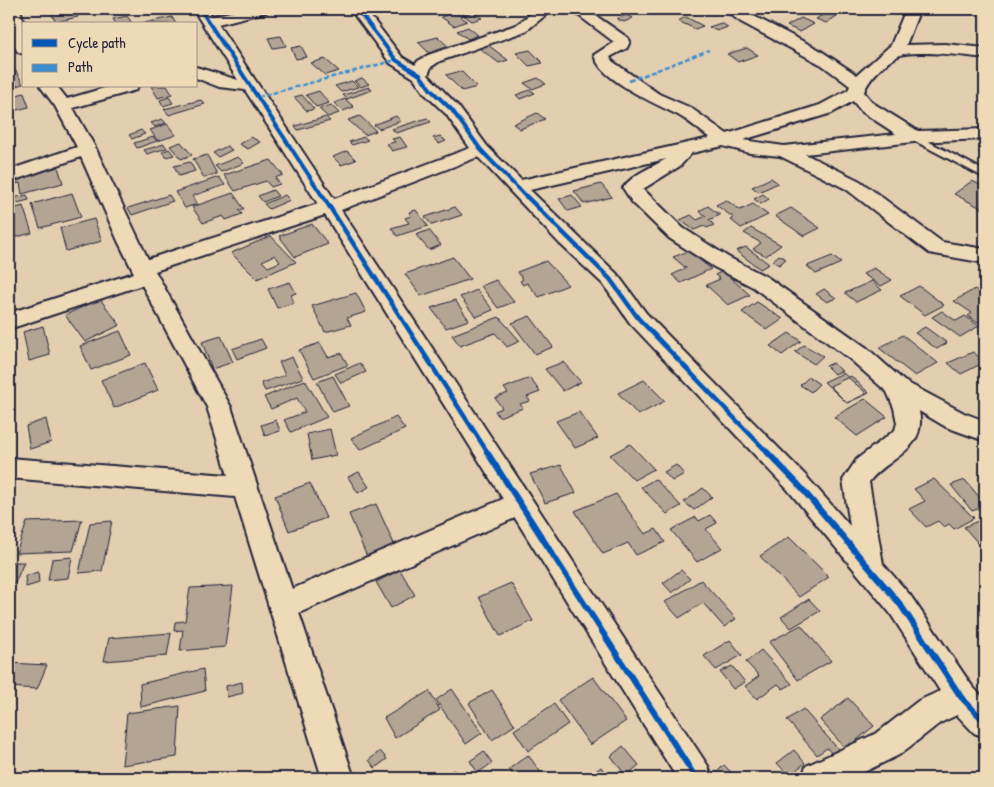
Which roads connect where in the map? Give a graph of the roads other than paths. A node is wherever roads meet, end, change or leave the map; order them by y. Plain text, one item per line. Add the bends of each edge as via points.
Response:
1 (13, 9) edge
2 (260, 9) edge
3 (357, 9) edge
4 (546, 9) edge
5 (577, 9) edge
6 (730, 9) edge
7 (913, 9) edge
8 (204, 15) edge
9 (16, 38) edge
10 (896, 50) junction
11 (985, 53) edge
12 (840, 68) junction
13 (872, 69) junction
14 (198, 73) edge
15 (420, 75) junction
16 (250, 86) junction
17 (115, 88) edge
18 (857, 88) junction
19 (56, 96) edge
20 (985, 134) edge
21 (914, 138) junction
22 (724, 140) junction
23 (87, 149) junction
24 (481, 150) junction
25 (685, 150) junction
26 (784, 152) junction
27 (985, 175) edge
28 (9, 176) edge
29 (517, 187) junction
30 (330, 207) junction
31 (985, 256) edge
32 (145, 272) junction
33 (9, 321) edge
34 (896, 387) junction
35 (985, 431) edge
36 (9, 468) edge
37 (244, 486) junction
38 (521, 503) junction
39 (870, 568) junction
40 (282, 607) junction
41 (961, 697) junction
42 (985, 722) edge
43 (338, 778) edge
44 (696, 778) edge
45 (818, 778) edge

1 - 9 street
2 - 8 street
3 - 15 street via 396,60
4 - 15 street via 521,28 434,58 424,64
5 - 22 street via 622,41 621,45 602,54 604,63 653,98 685,112
6 - 12 street
7 - 10 street
8 - 16 street
10 - 11 street via 945,49
10 - 13 street
12 - 13 street
12 - 18 street
13 - 18 street
14 - 16 street via 224,83
15 - 24 street via 452,110
16 - 30 street
17 - 19 street
18 - 21 street via 867,107
18 - 22 street via 826,109
19 - 23 street
20 - 21 street
21 - 26 street
21 - 27 lane
22 - 25 street
22 - 26 street via 750,148
23 - 28 street
23 - 32 street
24 - 29 street
24 - 30 street
25 - 29 street
25 - 34 street via 675,162 638,182 633,188 639,198 676,233 760,282 859,354
26 - 31 street via 854,185 936,248
29 - 39 street via 610,279 638,318 797,483
30 - 32 street
30 - 38 street
32 - 33 street
32 - 37 street via 219,407
34 - 35 street via 955,420
34 - 39 street via 907,406 911,420 909,431 893,448 863,467 856,480
36 - 37 street
37 - 40 street
38 - 40 street
38 - 44 street
39 - 41 street via 900,604
40 - 43 street
41 - 42 street
41 - 45 street via 929,712 888,744

